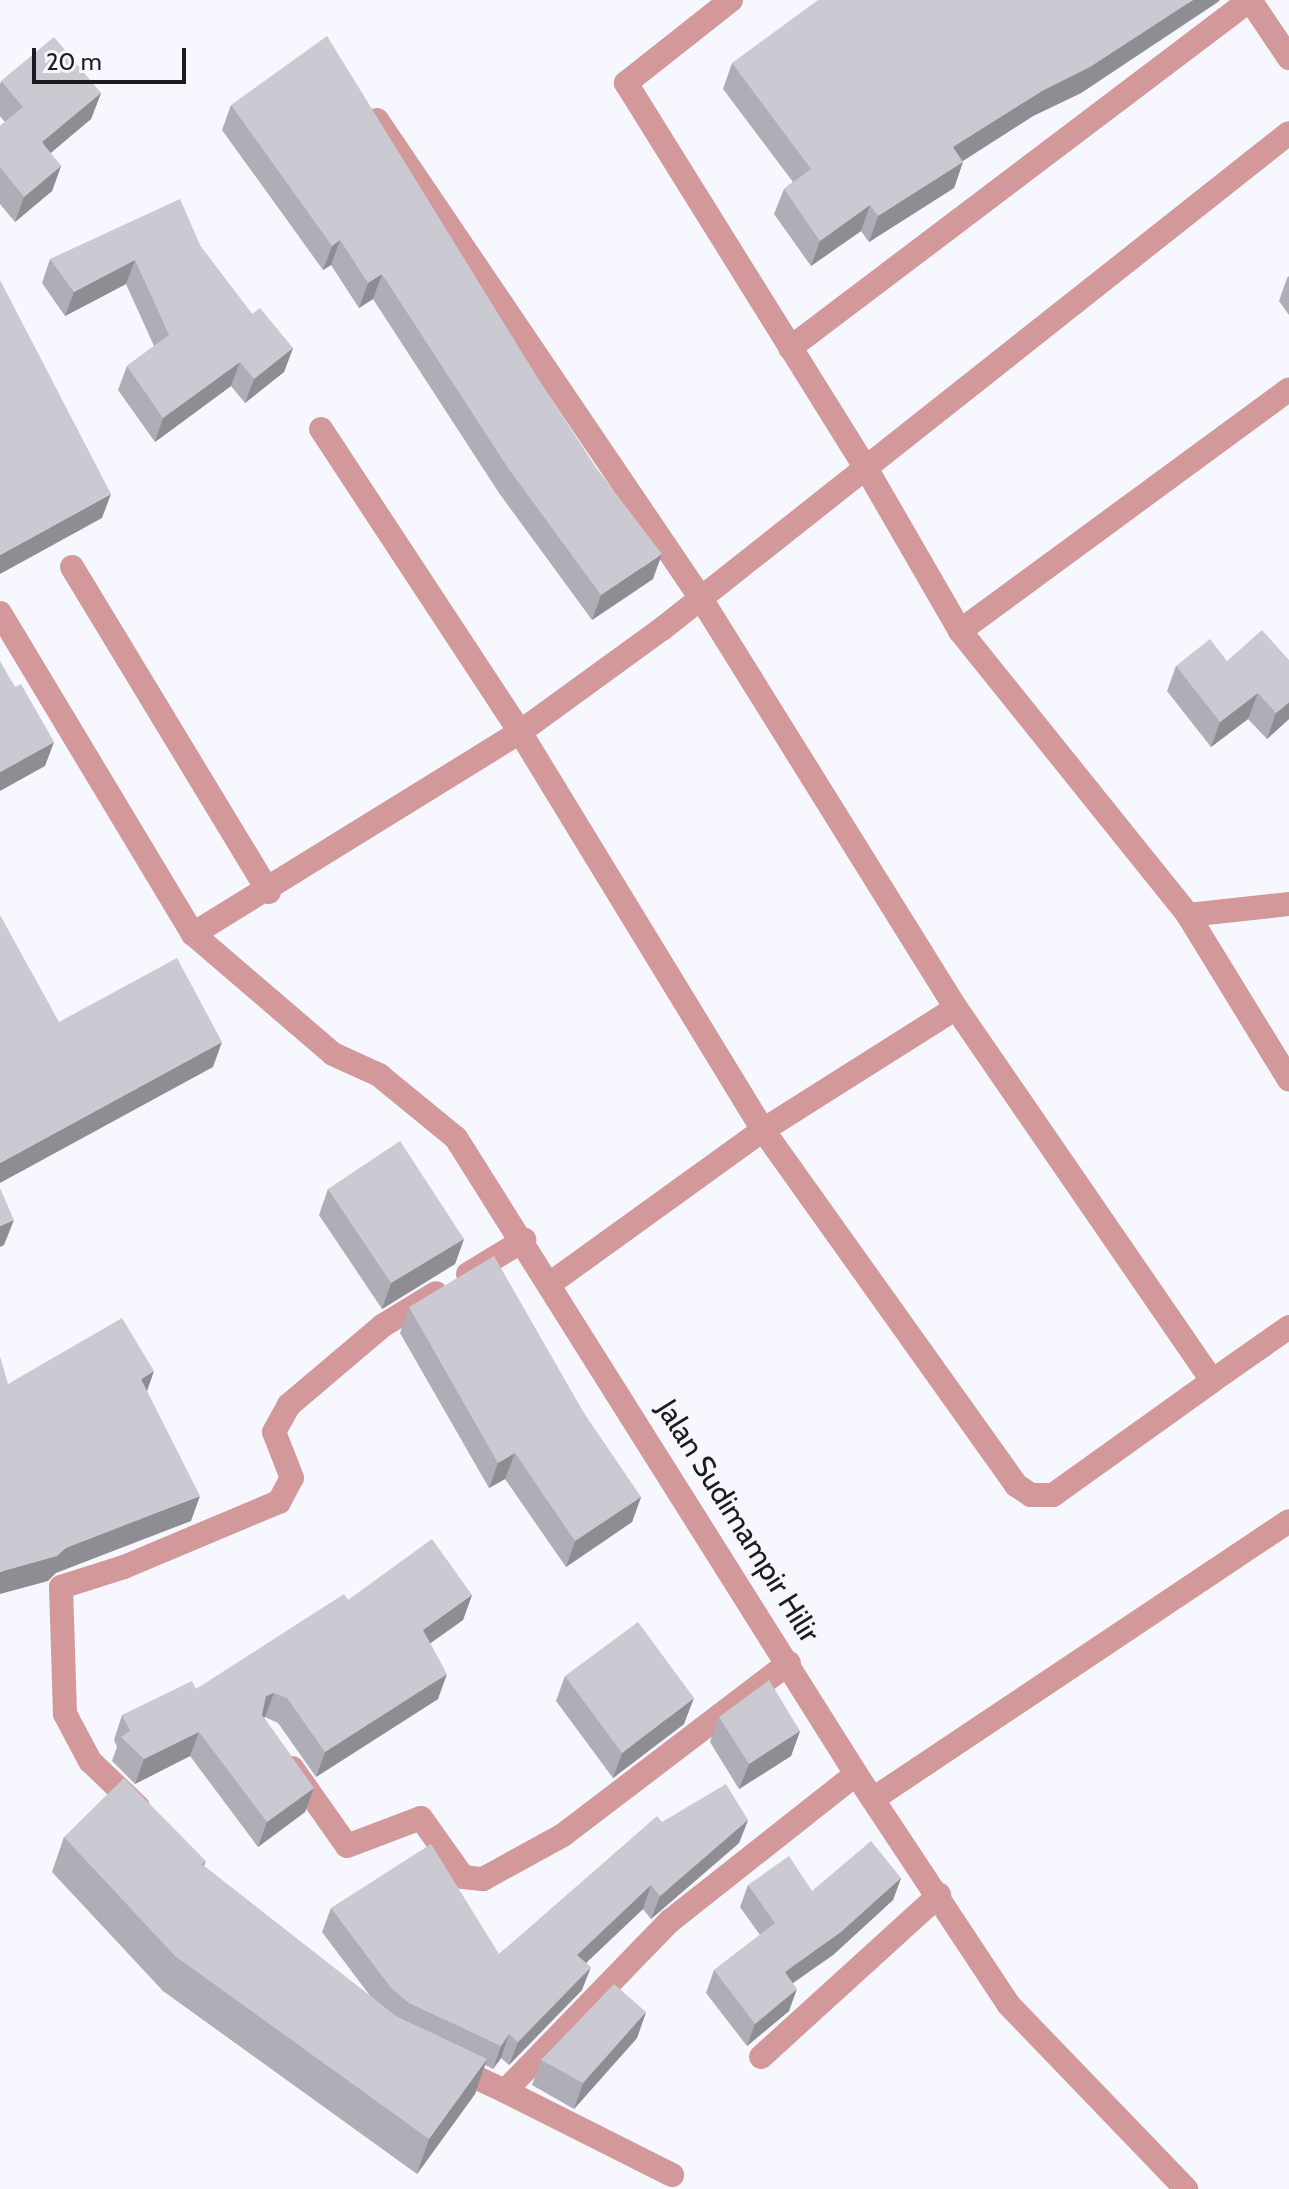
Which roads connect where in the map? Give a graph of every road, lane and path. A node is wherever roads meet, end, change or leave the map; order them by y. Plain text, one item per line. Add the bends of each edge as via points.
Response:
1 (731, 0) edge
2 (1250, 0) edge
3 (1289, 58) edge
4 (367, 106) edge
5 (1289, 133) edge
6 (790, 348) junction
7 (1289, 389) edge
8 (321, 429) dead end
9 (866, 468) junction
10 (72, 567) dead end
11 (700, 597) junction
12 (0, 613) edge
13 (960, 631) junction
14 (520, 732) junction
15 (269, 892) junction
16 (1289, 904) edge
17 (1188, 915) junction
18 (193, 934) junction
19 (956, 1008) junction
20 (1289, 1080) edge
21 (763, 1130) junction
22 (524, 1240) junction
23 (552, 1282) junction
24 (1289, 1327) edge
25 (1212, 1381) junction
26 (1289, 1521) edge
27 (789, 1663) junction
28 (275, 1745) edge
29 (856, 1774) junction
30 (873, 1799) junction
31 (158, 1827) edge
32 (939, 1895) junction
33 (421, 2052) edge
34 (761, 2057) dead end
35 (505, 2091) junction
36 (672, 2175) dead end
37 (1186, 2189) edge

1 - 6 street via 626,83
2 - 3 street
2 - 6 street
4 - 11 street
5 - 9 street
6 - 9 street
7 - 13 street
8 - 14 street
9 - 11 street
9 - 13 street
10 - 15 street
11 - 14 street
11 - 19 street
12 - 18 street, Jalan Sudimampir Hilir
13 - 17 street
14 - 15 street
14 - 21 street
15 - 18 street
16 - 17 street
17 - 20 street
18 - 22 street, Jalan Sudimampir Hilir via 333,1054 379,1075 456,1138
19 - 21 street
19 - 25 street
21 - 23 street
21 - 25 street via 1016,1485 1031,1495 1053,1495
22 - 23 street, Jalan Sudimampir Hilir
22 - 31 street via 382,1326 289,1405 274,1432 292,1478 279,1502 124,1567 61,1587 65,1714 90,1761
23 - 27 street, Jalan Sudimampir Hilir
24 - 25 street
26 - 30 street
27 - 28 street via 563,1835 483,1879 463,1877 421,1818 347,1846
27 - 29 street, Jalan Sudimampir Hilir
29 - 30 street, Jalan Sudimampir Hilir
29 - 35 street via 670,1921
30 - 32 street, Jalan Sudimampir Hilir
32 - 34 street
32 - 37 street, Jalan Sudimampir Hilir via 1008,2004
33 - 35 street
35 - 36 street

